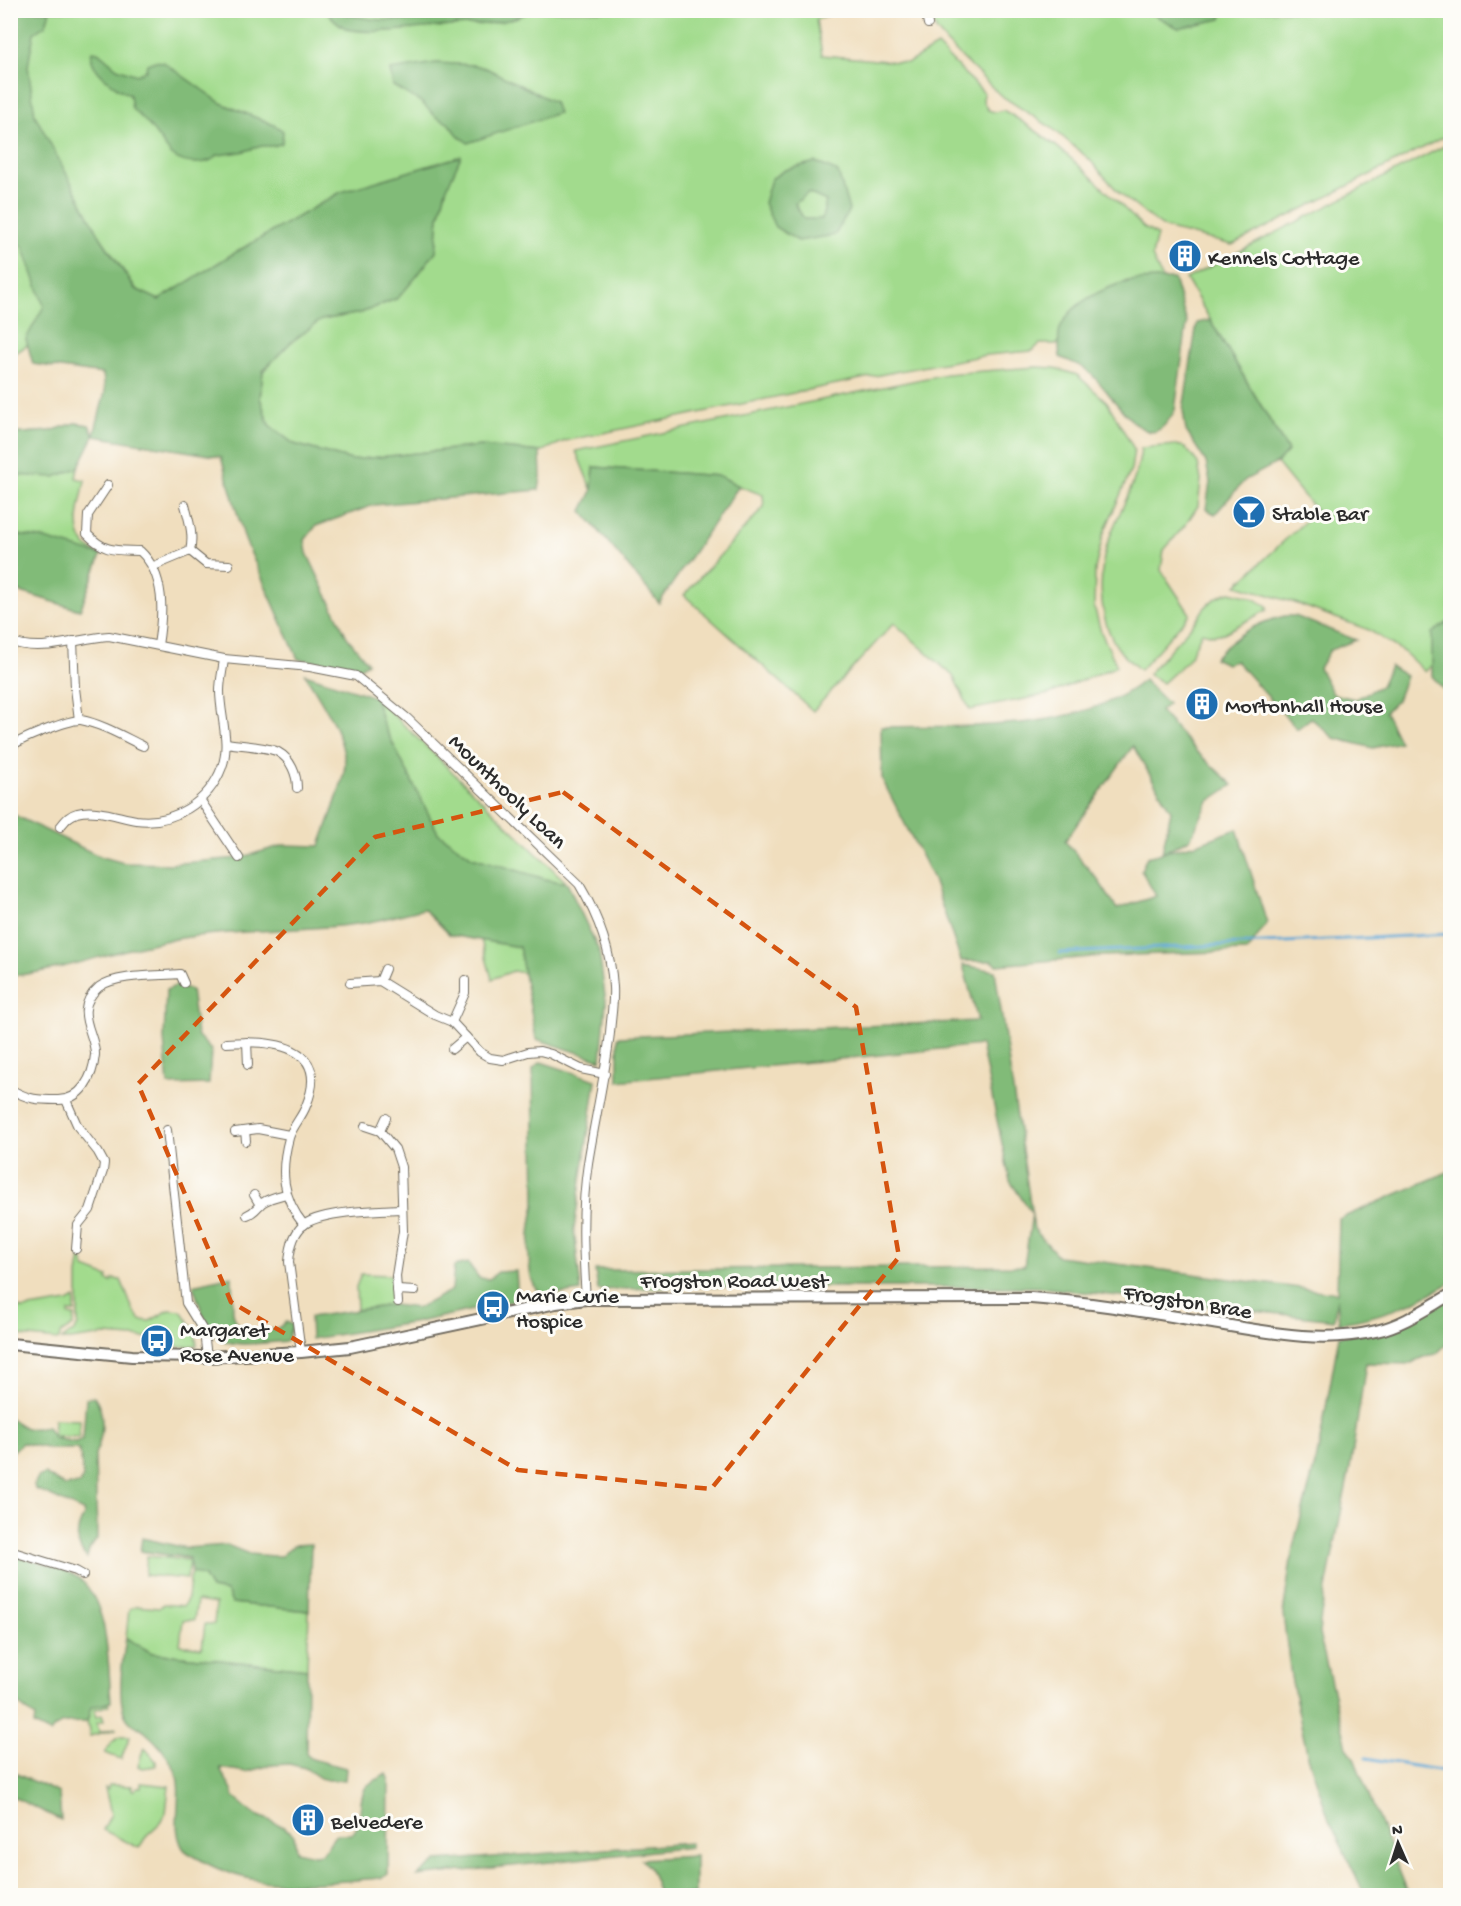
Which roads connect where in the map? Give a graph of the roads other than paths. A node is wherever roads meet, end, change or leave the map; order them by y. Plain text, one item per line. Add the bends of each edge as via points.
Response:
1 (925, 10) edge
2 (928, 24) dead end
3 (108, 485) dead end
4 (185, 505) dead end
5 (190, 551) junction
6 (230, 565) dead end
7 (154, 566) junction
8 (10, 641) edge
9 (73, 641) junction
10 (158, 645) junction
11 (224, 659) junction
12 (79, 720) junction
13 (226, 743) junction
14 (10, 747) edge
15 (143, 747) dead end
16 (297, 788) dead end
17 (201, 801) junction
18 (60, 827) dead end
19 (239, 858) dead end
20 (385, 969) dead end
21 (465, 980) dead end
22 (380, 981) junction
23 (184, 983) dead end
24 (350, 983) dead end
25 (452, 1022) junction
26 (466, 1037) junction
27 (247, 1041) junction
28 (226, 1043) dead end
29 (452, 1049) dead end
30 (248, 1065) dead end
31 (604, 1074) junction
32 (10, 1089) edge
33 (66, 1100) junction
34 (386, 1118) dead end
35 (365, 1126) dead end
36 (167, 1130) dead end
37 (245, 1131) junction
38 (380, 1131) junction
39 (235, 1132) dead end
40 (289, 1135) junction
41 (246, 1141) dead end
42 (286, 1194) junction
43 (254, 1195) dead end
44 (260, 1205) junction
45 (401, 1209) junction
46 (247, 1215) dead end
47 (304, 1225) junction
48 (76, 1249) dead end
49 (397, 1290) junction
50 (415, 1291) dead end
51 (1450, 1295) edge
52 (1031, 1298) joint
53 (586, 1299) junction
54 (398, 1302) dead end
55 (10, 1344) edge
56 (301, 1352) junction
57 (207, 1357) junction
58 (10, 1551) edge
59 (83, 1575) dead end

1 - 2 street
3 - 7 street via 88,515 87,534 109,550 140,551
4 - 5 street via 191,530
5 - 6 street via 206,564
5 - 7 street
7 - 10 street via 162,610
8 - 9 street, Mounthooly Loan via 45,646
9 - 10 street, Mounthooly Loan via 108,636
9 - 12 street
10 - 11 street, Mounthooly Loan
11 - 13 street via 220,689
11 - 31 street, Mounthooly Loan via 356,676 407,718 579,884 603,934 611,970 613,1005
12 - 14 street via 47,729
12 - 15 street
13 - 16 street via 278,752 290,763
13 - 17 street via 223,766
17 - 18 street via 157,820 78,812
17 - 19 street
20 - 22 street
21 - 25 street via 465,993
22 - 24 street
22 - 25 street
23 - 33 street via 180,974 125,978 99,988 86,1013 95,1054 92,1070 85,1087
25 - 26 street
26 - 29 street
26 - 31 street via 490,1058 503,1060 540,1052
27 - 28 street
27 - 30 street
27 - 40 street via 293,1049 309,1064 312,1089 306,1108
31 - 53 street, Mounthooly Loan via 584,1197
32 - 33 street via 35,1101
33 - 48 street via 78,1127 104,1163 90,1210 78,1225
34 - 38 street
35 - 38 street
36 - 57 street via 186,1303 204,1332
37 - 39 street
37 - 40 street via 258,1129
37 - 41 street
38 - 45 street via 399,1160
40 - 42 street
42 - 44 street
42 - 47 street
43 - 44 street
44 - 46 street via 255,1213
45 - 47 street via 353,1212
45 - 49 street via 403,1244
47 - 56 street via 290,1252
49 - 50 street
49 - 54 street
51 - 52 main road, Frogston Brae via 1394,1325 1339,1336 1281,1334 1101,1305
52 - 53 main road, Frogston Road West
53 - 56 main road, Frogston Road West via 350,1347
55 - 57 main road, Frogston Road West via 132,1356
56 - 57 main road, Frogston Road West
58 - 59 street

